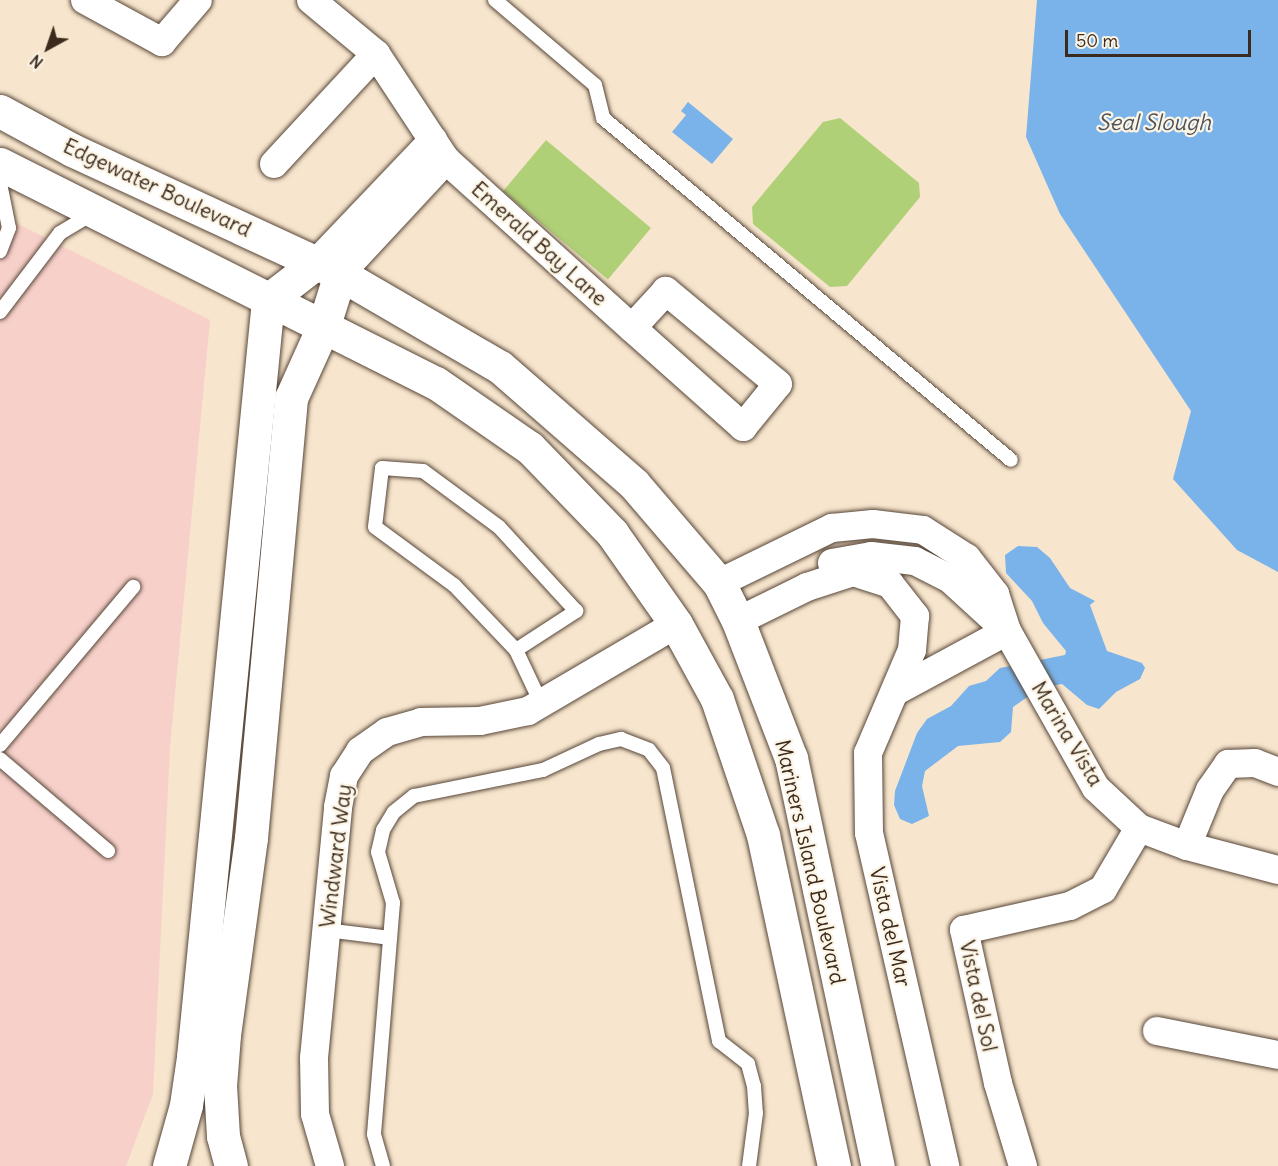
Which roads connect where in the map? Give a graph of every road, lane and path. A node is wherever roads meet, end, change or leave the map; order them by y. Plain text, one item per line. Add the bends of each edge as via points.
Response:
1 (85, 0) edge
2 (198, 0) edge
3 (311, 0) edge
4 (495, 0) edge
5 (376, 54) junction
6 (0, 111) edge
7 (440, 150) junction
8 (0, 164) edge
9 (274, 164) dead end
10 (0, 183) edge
11 (93, 213) junction
12 (0, 251) edge
13 (328, 268) junction
14 (268, 300) junction
15 (0, 312) edge
16 (324, 325) junction
17 (633, 328) junction
18 (1011, 460) dead end
19 (719, 584) junction
20 (133, 587) dead end
21 (807, 587) junction
22 (738, 621) junction
23 (676, 624) junction
24 (1013, 641) junction
25 (516, 650) junction
26 (898, 690) junction
27 (541, 703) junction
28 (0, 745) edge
29 (0, 759) edge
30 (1278, 772) edge
31 (1140, 828) junction
32 (1187, 846) junction
33 (108, 851) dead end
34 (1278, 870) edge
35 (326, 930) junction
36 (390, 938) junction
37 (1157, 1031) dead end
38 (1278, 1054) edge
39 (169, 1166) edge
40 (231, 1166) edge
41 (330, 1166) edge
42 (383, 1166) edge
43 (749, 1166) edge
44 (834, 1166) edge
45 (878, 1166) edge
46 (945, 1166) edge
47 (1023, 1166) edge

1 - 2 street via 162,42
3 - 5 street, Emerald Bay Lane
4 - 18 lane via 595,85 603,118
5 - 7 street, Emerald Bay Lane
5 - 9 street
6 - 13 main road, Edgewater Boulevard via 72,150
7 - 13 street
7 - 17 street, Emerald Bay Lane
8 - 11 main road
10 - 12 lane via 9,228
11 - 14 main road
11 - 15 lane via 60,233
13 - 14 main road
13 - 16 main road
13 - 19 main road, Mariners Island Boulevard via 500,367 555,411 634,484
14 - 16 main road, Mariners Island Boulevard
14 - 39 main road via 193,1056 186,1105
16 - 23 main road, Mariners Island Boulevard via 436,382 530,448 612,533
16 - 40 main road via 291,398 251,838 220,1086 223,1136
17 - 17 street, Emerald Bay Lane via 743,427 778,384 666,291
19 - 22 main road, Mariners Island Boulevard
19 - 24 street, Marina Vista via 832,528 873,524 923,530 967,558 995,594
20 - 28 lane
21 - 22 street, Vista del Mar
21 - 24 street, Marina Vista via 833,562 871,556 915,561 950,579
21 - 26 street, Vista del Mar via 854,572 891,584 915,616 912,650
22 - 45 main road, Mariners Island Boulevard via 791,758
23 - 27 street, Windward Way
23 - 44 main road, Mariners Island Boulevard via 717,699 763,835
24 - 26 street
24 - 31 street, Marina Vista via 1096,788
25 - 25 lane via 454,585 375,527 382,468 423,471 500,527 576,610
25 - 27 lane
26 - 46 street, Vista del Mar via 868,753 869,833
27 - 35 street, Windward Way via 528,711 480,721 421,722 387,732 360,751 344,776 338,807
29 - 33 lane
30 - 32 street via 1256,763 1228,764 1210,790
31 - 32 street, Marina Vista
31 - 47 street, Vista del Sol via 1103,889 1070,906 964,930 998,1083
32 - 34 street, Marina Vista
35 - 36 lane
35 - 41 street, Windward Way via 314,1058 315,1114
36 - 42 lane via 374,1134
36 - 43 lane via 393,903 378,852 382,830 394,812 414,796 543,770 599,744 621,739 649,750 663,768 719,1041 748,1064 754,1086 756,1113
37 - 38 street

